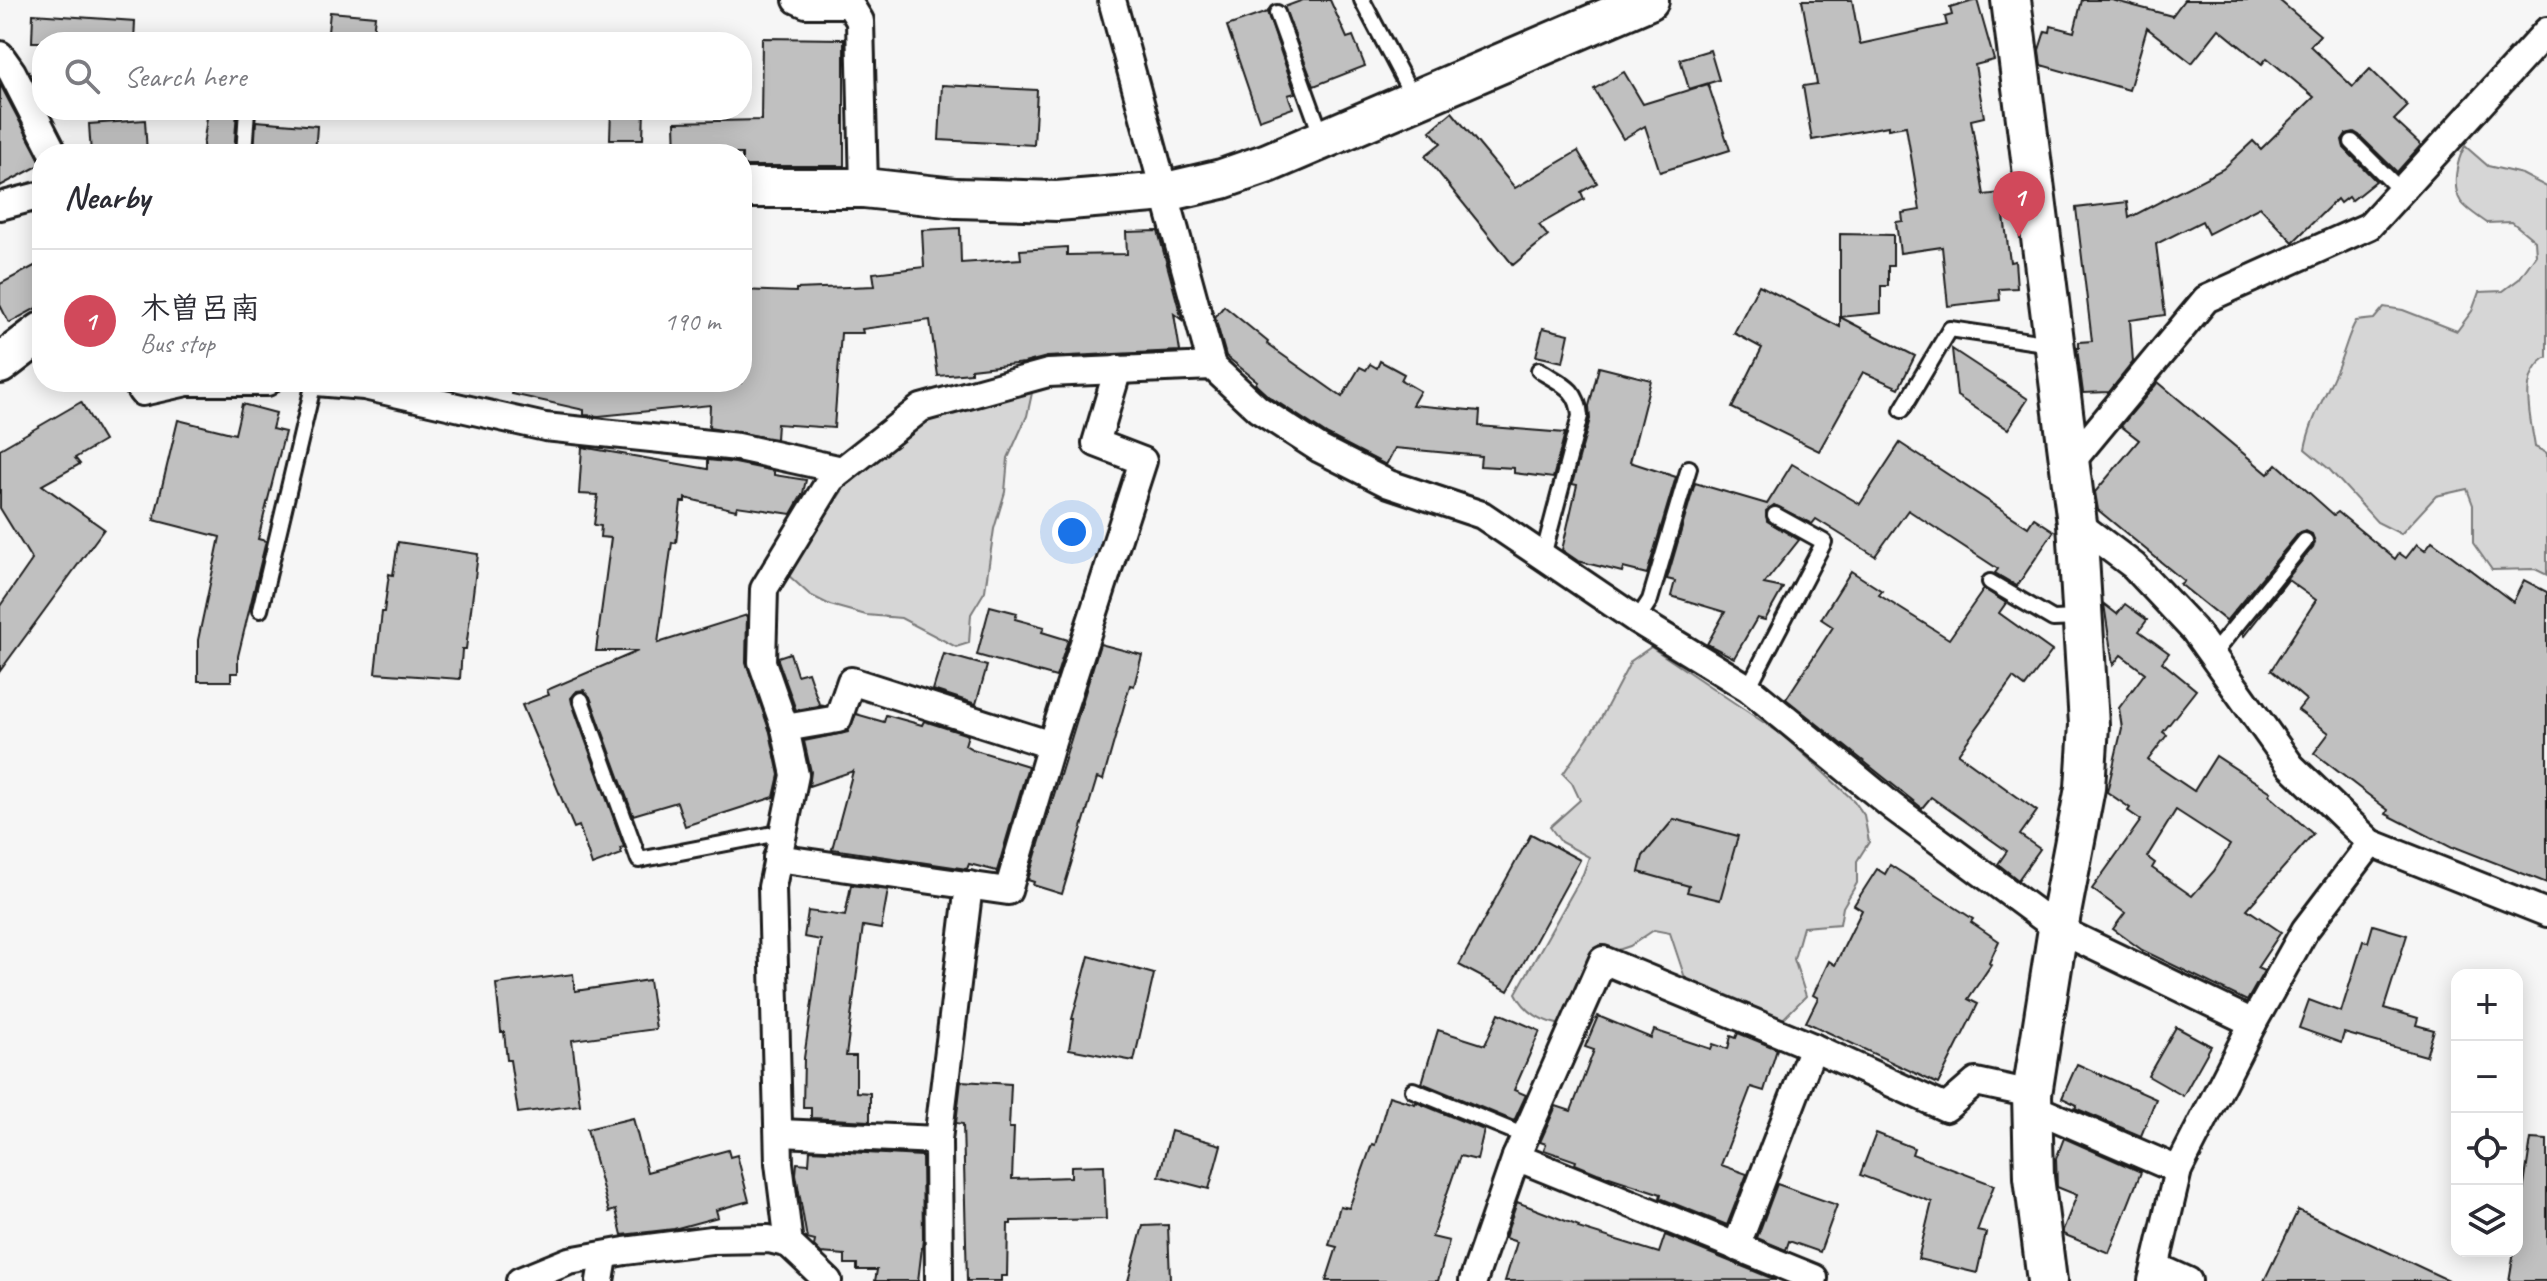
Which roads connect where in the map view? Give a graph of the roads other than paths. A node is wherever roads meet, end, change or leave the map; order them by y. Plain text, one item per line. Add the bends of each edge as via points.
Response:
1 (797, 0) edge
2 (1112, 0) edge
3 (1362, 0) edge
4 (1649, 0) edge
5 (2011, 0) edge
6 (848, 2) edge
7 (1277, 13) dead end
8 (2547, 31) edge
9 (0, 55) edge
10 (1415, 100) junction
11 (32, 111) edge
12 (37, 120) edge
13 (246, 120) edge
14 (1323, 140) junction
15 (2352, 142) dead end
16 (49, 144) edge
17 (245, 144) edge
18 (752, 188) edge
19 (864, 188) junction
20 (2401, 191) junction
21 (1166, 192) junction
22 (32, 198) edge
23 (0, 206) edge
24 (32, 340) edge
25 (2056, 344) junction
26 (0, 364) edge
27 (1212, 366) junction
28 (1118, 369) junction
29 (1539, 370) dead end
30 (314, 392) edge
31 (390, 392) edge
32 (1902, 410) dead end
33 (2071, 462) junction
34 (1689, 468) dead end
35 (842, 470) junction
36 (1775, 515) dead end
37 (2077, 523) junction
38 (2305, 541) dead end
39 (1543, 556) junction
40 (1990, 582) dead end
41 (260, 610) dead end
42 (2083, 618) junction
43 (1637, 620) junction
44 (2212, 655) junction
45 (1748, 688) junction
46 (581, 700) dead end
47 (785, 728) junction
48 (1051, 745) junction
49 (2371, 843) junction
50 (781, 845) junction
51 (969, 885) junction
52 (2547, 913) edge
53 (2058, 929) junction
54 (2253, 1023) junction
55 (1813, 1047) junction
56 (1413, 1090) dead end
57 (2033, 1101) junction
58 (780, 1133) junction
59 (938, 1140) junction
60 (1520, 1147) junction
61 (2178, 1170) junction
62 (789, 1244) junction
63 (1736, 1247) junction
64 (602, 1269) edge
65 (2154, 1274) edge
66 (520, 1281) edge
67 (828, 1281) edge
68 (939, 1281) edge
69 (1473, 1281) edge
70 (1813, 1281) edge
71 (2047, 1281) edge
72 (2188, 1281) edge

1 - 6 street
2 - 21 street
3 - 10 lane
4 - 10 street
5 - 25 street
6 - 19 street via 860,21
7 - 14 lane
8 - 20 street
9 - 11 street
10 - 14 street
12 - 16 street
13 - 17 lane
14 - 21 street via 1222,179
15 - 20 lane
18 - 19 street
19 - 21 street via 1057,201
20 - 33 street via 2369,226 2206,299
21 - 27 street
22 - 23 street
24 - 26 street
25 - 32 lane via 1950,329
25 - 33 street
27 - 28 street
27 - 39 street via 1258,409 1320,449 1389,484 1482,515
28 - 35 street via 1048,373 921,408
28 - 48 street via 1096,443 1143,461
29 - 39 lane via 1572,391 1580,416
30 - 41 lane
31 - 35 street via 545,427 738,447
33 - 37 street
34 - 43 lane via 1650,600
35 - 47 street via 831,479 764,589 762,662
36 - 45 lane via 1824,542
37 - 42 street
37 - 44 street via 2134,566
38 - 44 lane
39 - 43 street
40 - 42 lane via 2053,619
42 - 53 street via 2089,725 2085,788
43 - 45 street
44 - 49 street via 2291,766
45 - 53 street via 1893,807
46 - 50 lane via 639,860
47 - 48 street via 838,719 851,681
47 - 50 street via 795,775
48 - 51 street via 1008,891
49 - 52 street
49 - 54 street via 2305,930
50 - 51 street
50 - 58 street via 772,887
51 - 59 street
53 - 54 street
53 - 57 street
54 - 61 street
55 - 57 street via 1946,1108 1976,1082
55 - 60 street via 1603,960
55 - 63 street
56 - 60 lane
57 - 61 street
57 - 71 street via 2034,1177
58 - 59 street
58 - 62 street
59 - 68 street
60 - 63 street
60 - 69 street
61 - 65 street
62 - 64 street via 711,1240 625,1251
62 - 67 street
63 - 70 street
64 - 66 street via 569,1261
65 - 72 street

